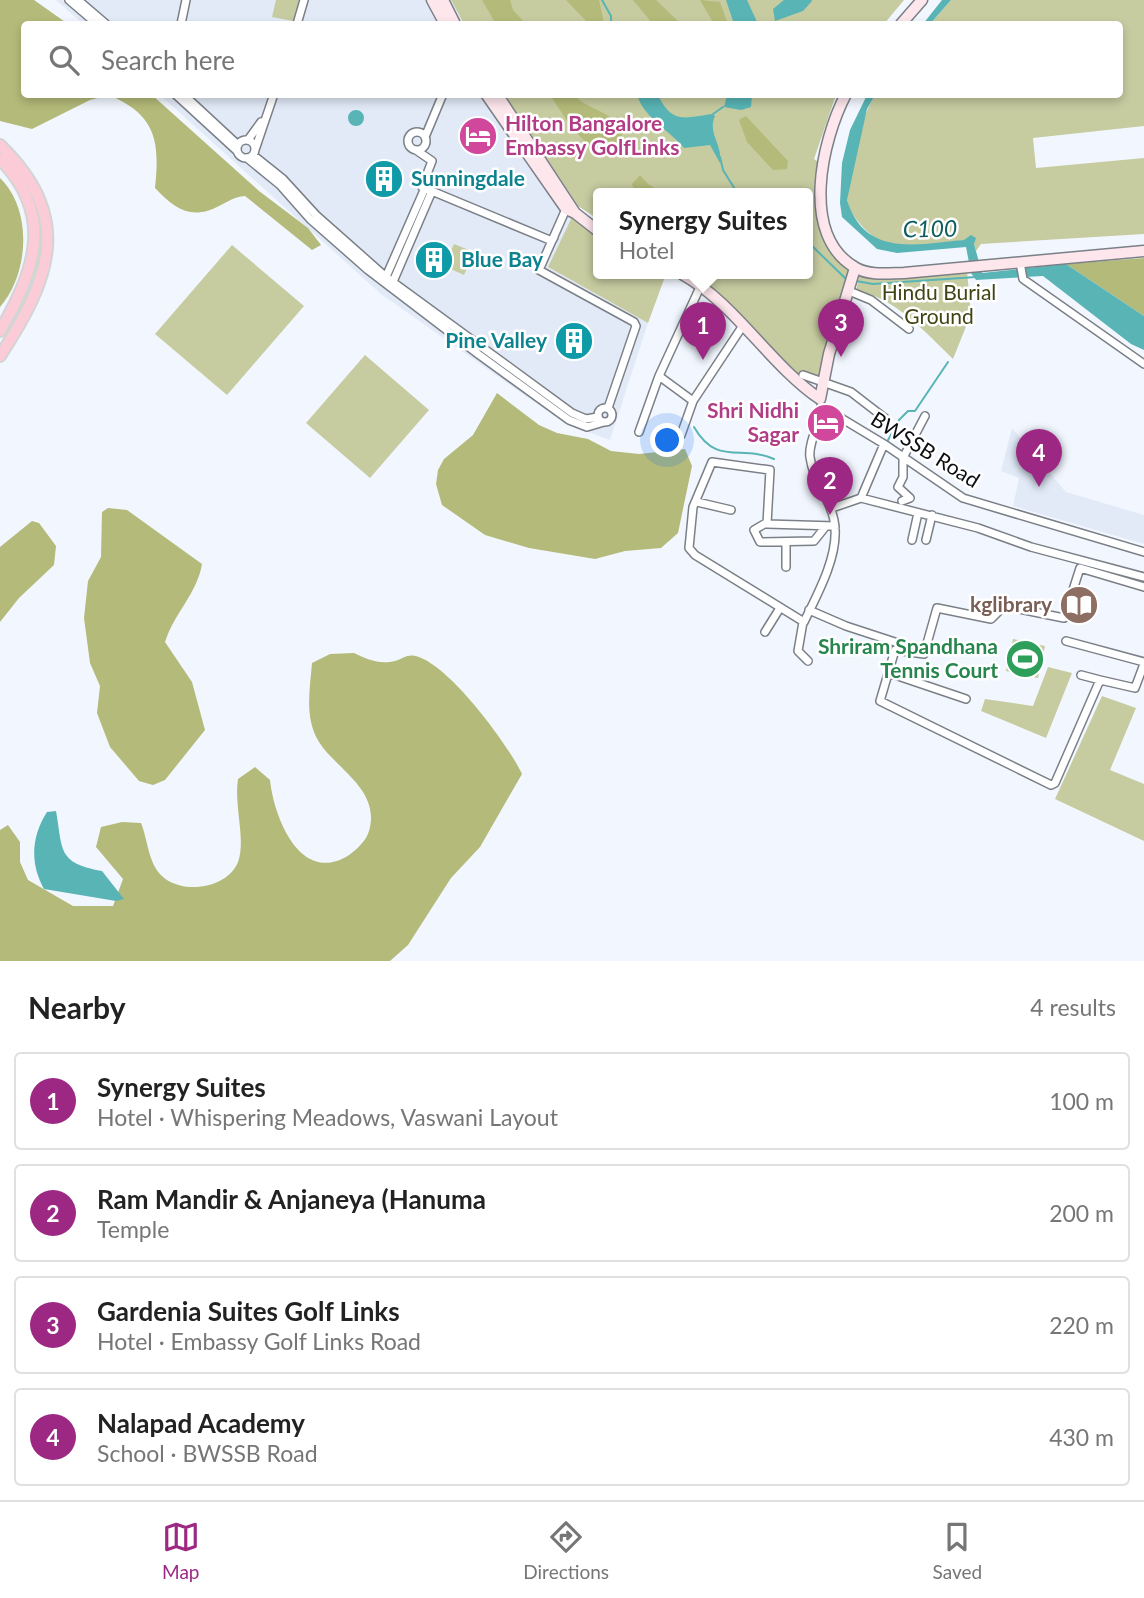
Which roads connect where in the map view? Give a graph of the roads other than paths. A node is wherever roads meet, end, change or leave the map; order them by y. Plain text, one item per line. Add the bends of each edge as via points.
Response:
1 (69, 0) edge
2 (78, 0) edge
3 (186, 0) edge
4 (304, 0) edge
5 (432, 0) edge
6 (443, 0) edge
7 (922, 0) edge
8 (94, 21) edge
9 (102, 21) edge
10 (182, 21) edge
11 (299, 21) edge
12 (443, 21) edge
13 (454, 21) edge
14 (904, 21) edge
15 (180, 98) edge
16 (187, 98) edge
17 (273, 98) edge
18 (441, 98) edge
19 (490, 98) edge
20 (499, 98) edge
21 (844, 98) edge
22 (266, 116) junction
23 (509, 120) junction
24 (425, 137) junction
25 (248, 140) junction
26 (0, 145) edge
27 (238, 148) junction
28 (416, 150) junction
29 (252, 154) junction
30 (0, 159) edge
31 (429, 190) junction
32 (571, 209) junction
33 (593, 227) edge
34 (552, 241) junction
35 (1144, 251) edge
36 (1021, 265) junction
37 (691, 279) edge
38 (384, 280) junction
39 (852, 280) junction
40 (392, 285) junction
41 (701, 285) junction
42 (742, 327) junction
43 (909, 330) dead end
44 (0, 331) edge
45 (0, 356) edge
46 (1144, 364) edge
47 (803, 375) dead end
48 (659, 376) junction
49 (823, 384) junction
50 (693, 401) junction
51 (821, 404) junction
52 (925, 416) dead end
53 (886, 419) dead end
54 (639, 432) dead end
55 (681, 435) dead end
56 (884, 444) junction
57 (903, 458) junction
58 (861, 498) junction
59 (902, 501) dead end
60 (697, 502) junction
61 (832, 508) junction
62 (731, 510) dead end
63 (918, 513) junction
64 (932, 515) junction
65 (766, 523) junction
66 (826, 526) junction
67 (835, 526) junction
68 (912, 540) dead end
69 (926, 540) dead end
70 (786, 543) junction
71 (1144, 552) edge
72 (786, 567) dead end
73 (1144, 578) edge
74 (1144, 587) edge
75 (780, 608) junction
76 (809, 610) junction
77 (803, 622) junction
78 (765, 632) dead end
79 (1066, 641) dead end
80 (907, 646) dead end
81 (808, 661) dead end
82 (1144, 663) edge
83 (889, 673) junction
84 (1081, 675) dead end
85 (1100, 680) junction
86 (966, 699) dead end

1 - 8 street
2 - 9 street
3 - 10 street
4 - 11 street
5 - 12 street
6 - 13 street
7 - 14 street
15 - 27 street
16 - 27 street
17 - 22 street
18 - 24 street
19 - 23 street
20 - 23 street
21 - 39 street via 831,127 821,198 830,237
22 - 25 street
22 - 29 street
23 - 32 street
24 - 28 street via 423,147
24 - 28 street via 419,133 410,136 410,146
25 - 27 street
25 - 29 street
26 - 45 main road via 27,173 38,194 47,252 41,284
27 - 29 street
28 - 31 street via 432,162 422,185
29 - 38 street via 310,219
30 - 44 main road via 25,193 34,251 28,281
31 - 34 street
31 - 38 street
31 - 40 street
32 - 33 street
32 - 34 street
34 - 40 street via 539,270 636,324 608,408 611,418 587,427 569,421
35 - 36 street
36 - 39 street via 874,273
36 - 46 street via 1023,278
37 - 41 street
38 - 40 street
39 - 43 street
39 - 49 street
41 - 42 street
41 - 48 street
42 - 50 street
42 - 51 street
47 - 49 street
48 - 50 street
48 - 54 street
49 - 51 street
49 - 53 street via 851,392
50 - 55 street
51 - 56 street, BWSSB Road
51 - 61 street via 810,457
52 - 57 street
56 - 57 street, BWSSB Road
56 - 58 street
57 - 59 street via 898,488 909,498
57 - 71 street, BWSSB Road via 975,503
58 - 61 street
58 - 63 street
60 - 62 street
60 - 65 street via 712,461 770,470
60 - 75 street via 691,551
61 - 67 street
63 - 64 street
63 - 68 street
64 - 69 street
64 - 73 street
65 - 66 street
65 - 70 street via 756,527 757,540
66 - 67 street
66 - 70 street via 814,541
67 - 76 street via 835,548
70 - 72 street
74 - 83 street via 1080,568 1063,618 1004,606 991,619 937,608 924,654 896,650
75 - 77 street
75 - 78 street
76 - 77 street
76 - 80 street
77 - 81 street via 798,651
79 - 82 street
82 - 85 street via 1135,688
83 - 85 street via 880,701 1049,786 1055,783
83 - 86 street
84 - 85 street

